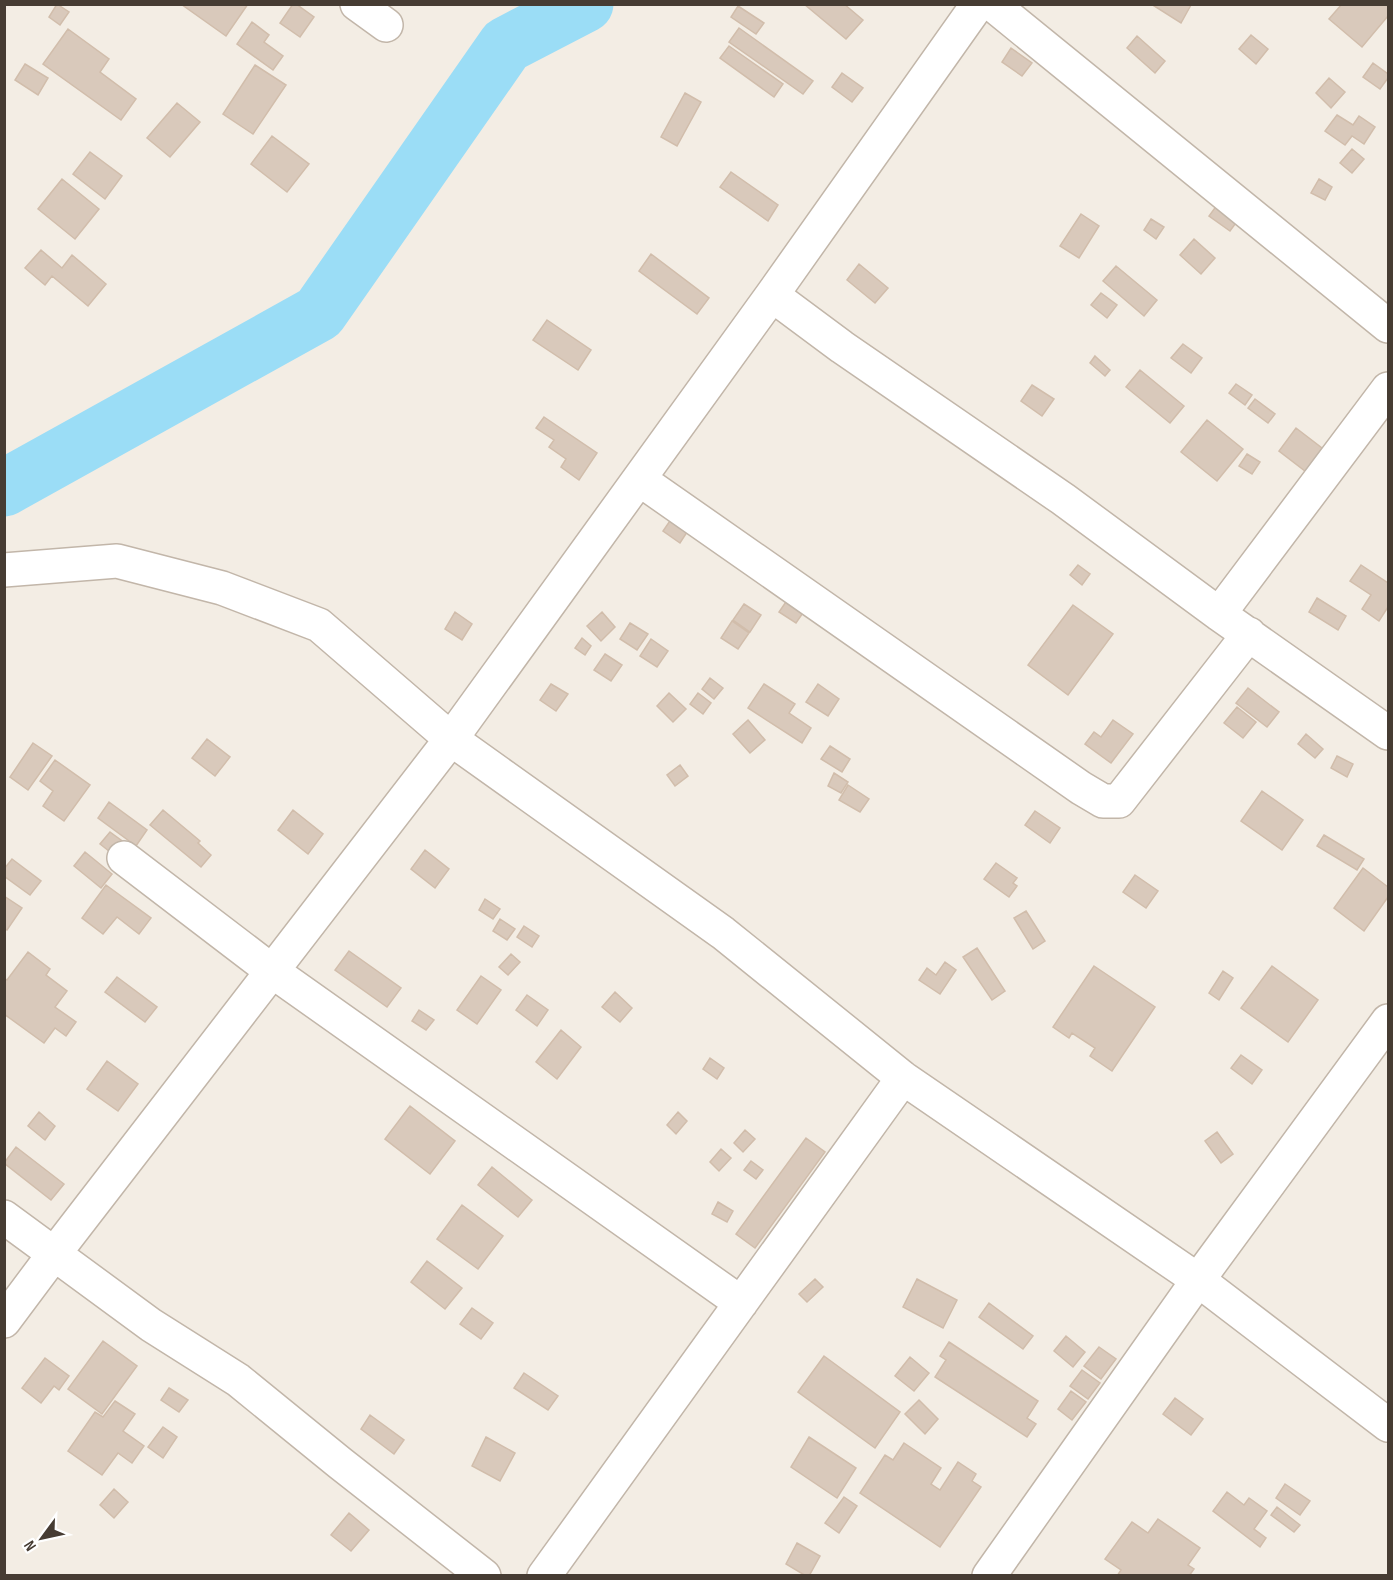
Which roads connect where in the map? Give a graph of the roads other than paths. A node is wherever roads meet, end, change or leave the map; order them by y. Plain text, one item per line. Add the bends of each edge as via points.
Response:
1 (357, 4) edge
2 (978, 4) edge
3 (992, 4) edge
4 (386, 25) dead end
5 (772, 295) junction
6 (1389, 326) edge
7 (1389, 389) edge
8 (639, 479) junction
9 (4, 570) edge
10 (1219, 614) junction
11 (1248, 634) junction
12 (1389, 733) edge
13 (452, 739) junction
14 (124, 858) dead end
15 (272, 971) junction
16 (1389, 1022) edge
17 (903, 1078) junction
18 (4, 1217) edge
19 (54, 1254) junction
20 (1198, 1280) junction
21 (741, 1303) junction
22 (4, 1321) edge
23 (1389, 1425) edge
24 (484, 1575) edge
25 (544, 1575) edge
26 (989, 1575) edge

1 - 4 street
2 - 5 street
3 - 6 street
5 - 8 street
5 - 10 street
7 - 10 street
8 - 11 street via 1103,801 1119,801
8 - 13 street
9 - 13 street via 117,561 222,588 319,625
10 - 11 street
11 - 12 street
13 - 15 street
13 - 17 street via 723,933
14 - 15 street
15 - 19 street
15 - 21 street
16 - 20 street
17 - 20 street
17 - 21 street
18 - 19 street
19 - 22 street
19 - 24 street via 151,1325 238,1380
20 - 23 street
20 - 26 street
21 - 25 street

